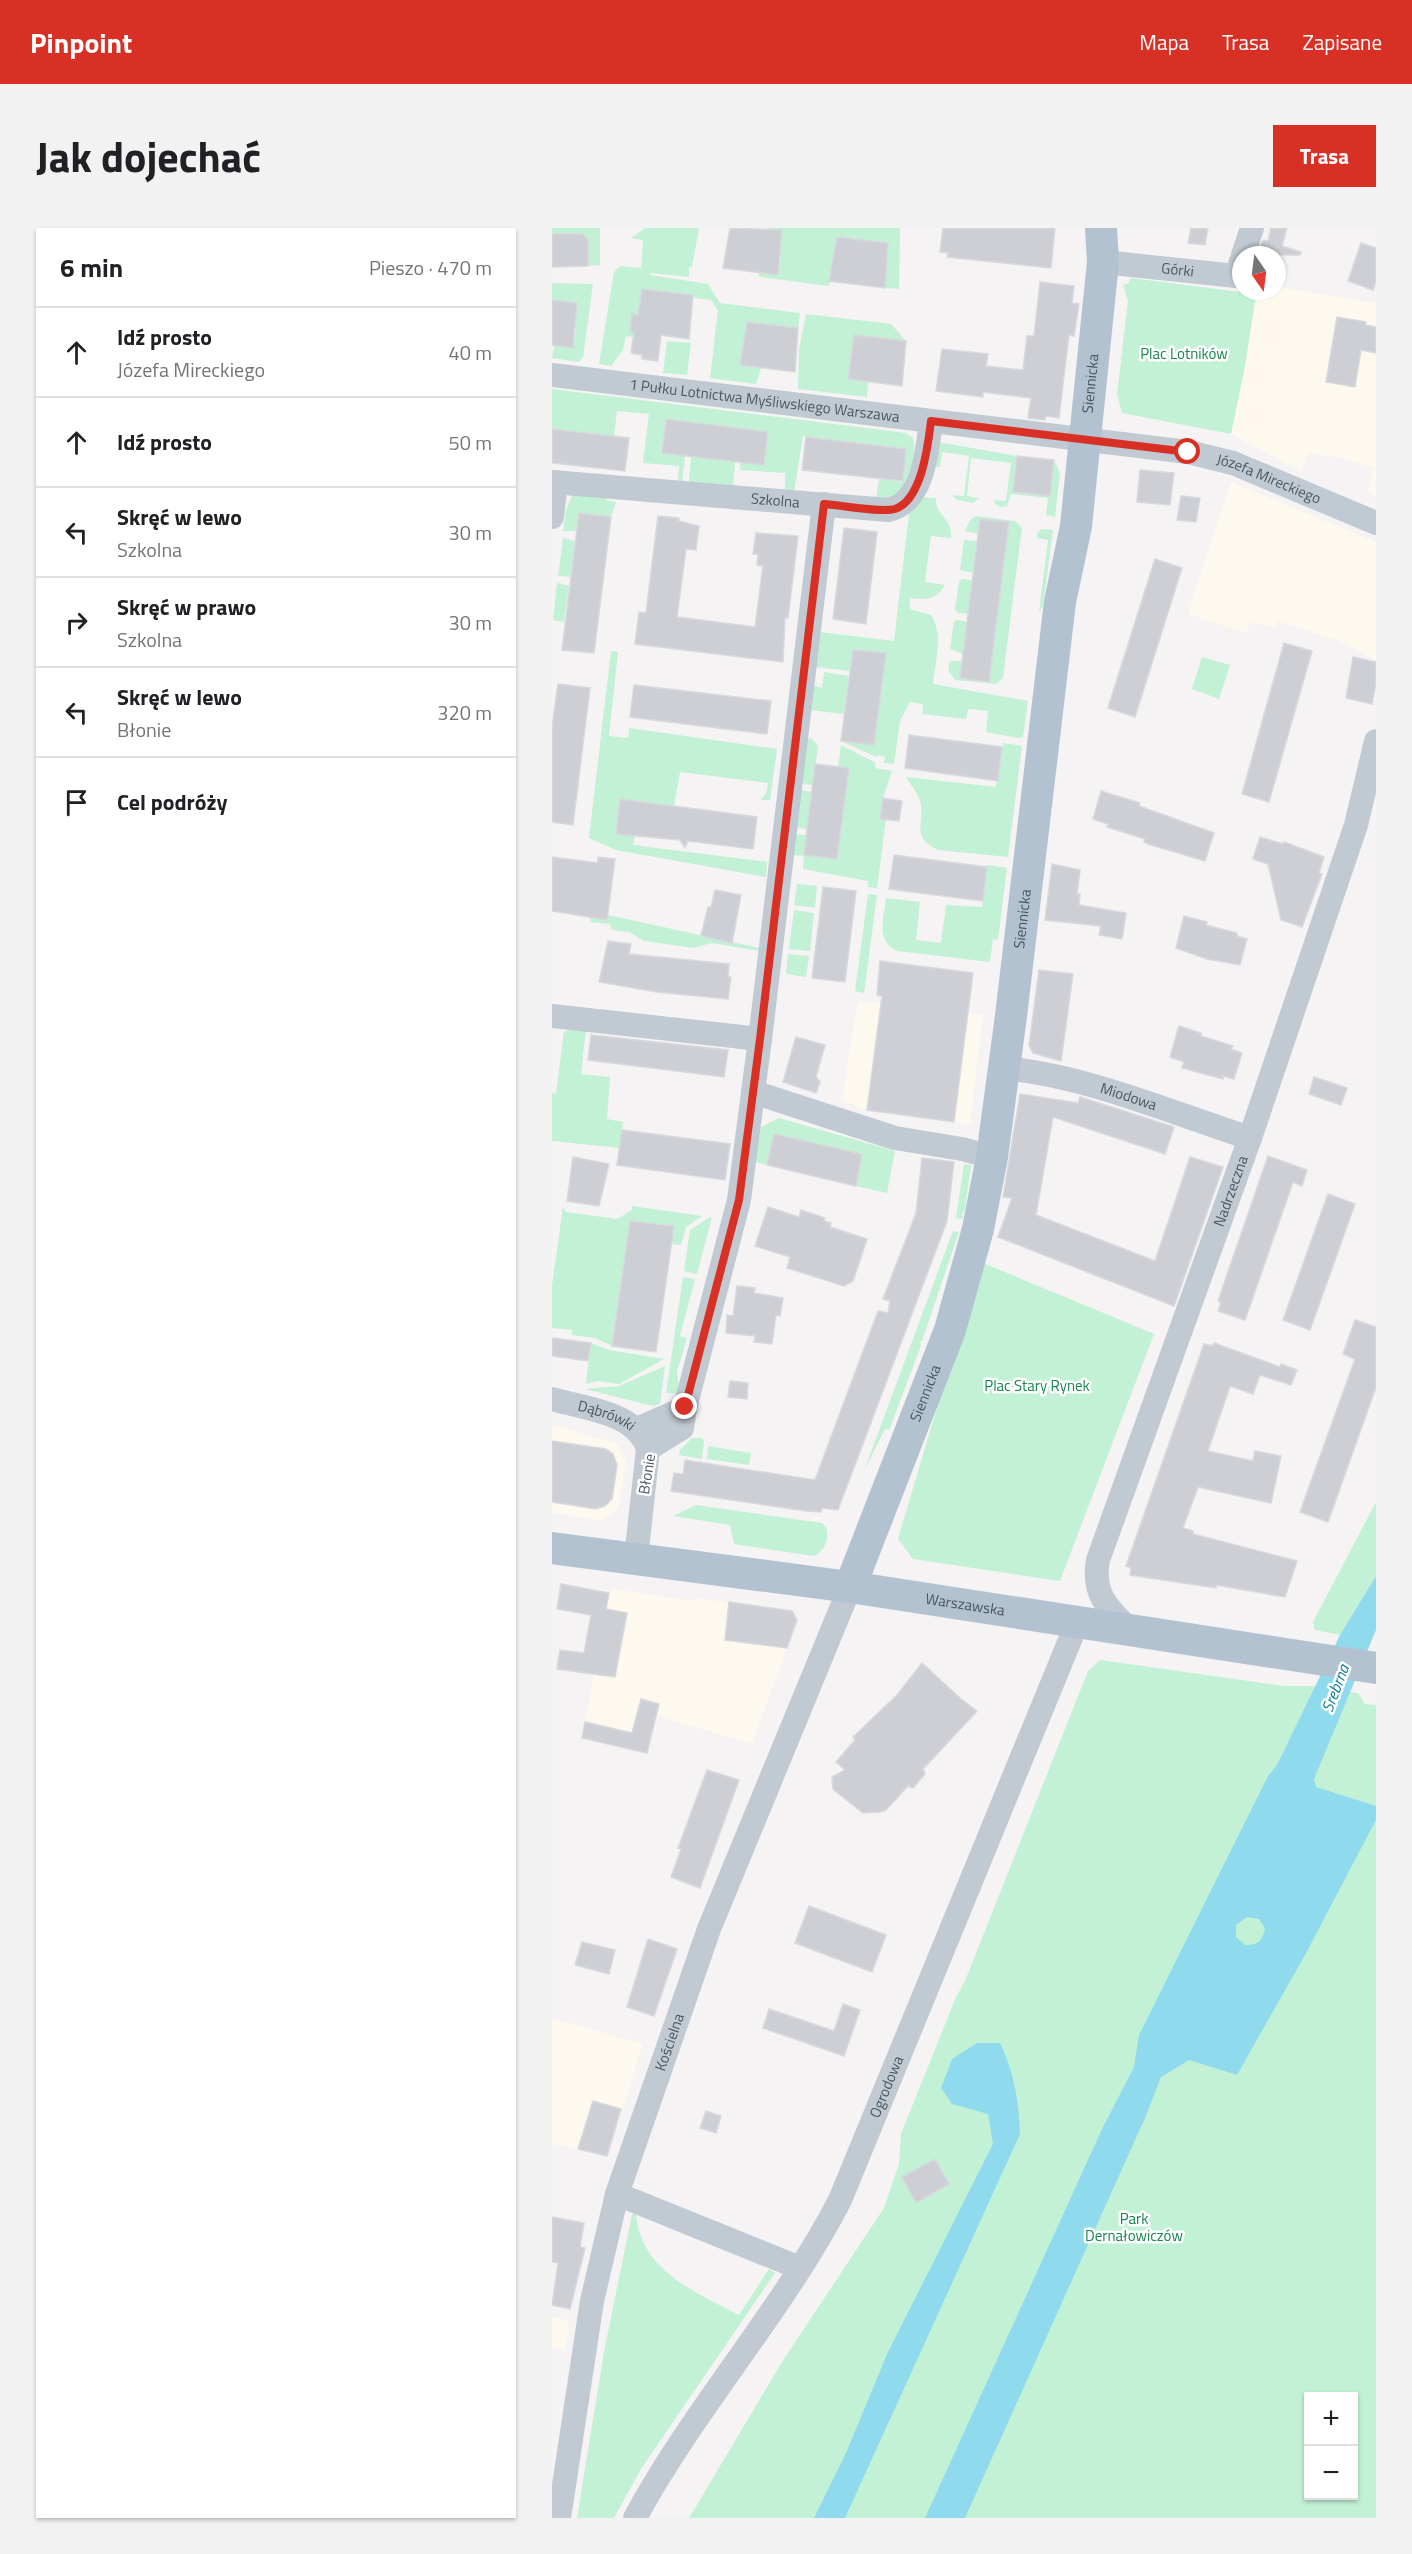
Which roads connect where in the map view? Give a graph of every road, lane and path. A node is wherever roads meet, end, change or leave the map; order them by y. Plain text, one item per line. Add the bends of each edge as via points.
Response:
1 (1101, 228) edge
2 (1252, 228) edge
3 (1246, 246) edge
4 (1103, 262) junction
5 (1232, 276) edge
6 (552, 375) edge
7 (931, 421) junction
8 (1085, 440) junction
9 (554, 482) edge
10 (824, 504) junction
11 (552, 517) edge
12 (1376, 523) edge
13 (1376, 741) edge
14 (552, 1016) edge
15 (760, 1039) junction
16 (1003, 1068) junction
17 (753, 1092) junction
18 (1250, 1138) junction
19 (992, 1157) junction
20 (552, 1399) edge
21 (643, 1439) junction
22 (552, 1548) edge
23 (636, 1558) junction
24 (850, 1587) junction
25 (1077, 1623) junction
26 (1129, 1629) junction
27 (1376, 1668) edge
28 (617, 2193) junction
29 (800, 2268) junction
30 (559, 2518) edge
31 (635, 2518) edge

1 - 4 main road, Siennicka
2 - 3 street
4 - 5 street, Górki
4 - 8 main road, Siennicka
6 - 7 street, 1 Pułku Lotnictwa Myśliwskiego Warszawa
7 - 8 street, 1 Pułku Lotnictwa Myśliwskiego Warszawa
7 - 10 street, Szkolna via 918,485 905,503 888,510
8 - 12 street, Józefa Mireckiego via 1209,456
8 - 16 main road, Siennicka via 1076,526 1060,602
9 - 10 street, Szkolna
9 - 11 street, Szkolna
10 - 15 street, Błonie
13 - 18 street, Nadrzeczna via 1356,825
14 - 15 street
15 - 17 street, Błonie
16 - 18 street, Miodowa via 1083,1082
16 - 19 main road, Siennicka
17 - 19 street via 895,1138
17 - 21 street, Błonie via 739,1200 682,1428
18 - 26 street, Nadrzeczna via 1098,1560 1097,1582 1103,1602
19 - 24 main road, Siennicka via 978,1229 950,1330
20 - 21 street, Dąbrówki via 624,1420
21 - 23 street, Błonie
22 - 23 main road, Warszawska
23 - 24 main road, Warszawska
24 - 25 main road, Warszawska
24 - 28 street, Kościelna via 709,1929
25 - 26 main road, Warszawska
25 - 29 street, Ogrodowa via 840,2199
26 - 27 main road, Warszawska
28 - 29 street
28 - 30 street, Kościelna via 592,2301
29 - 31 street, Ogrodowa via 672,2455

